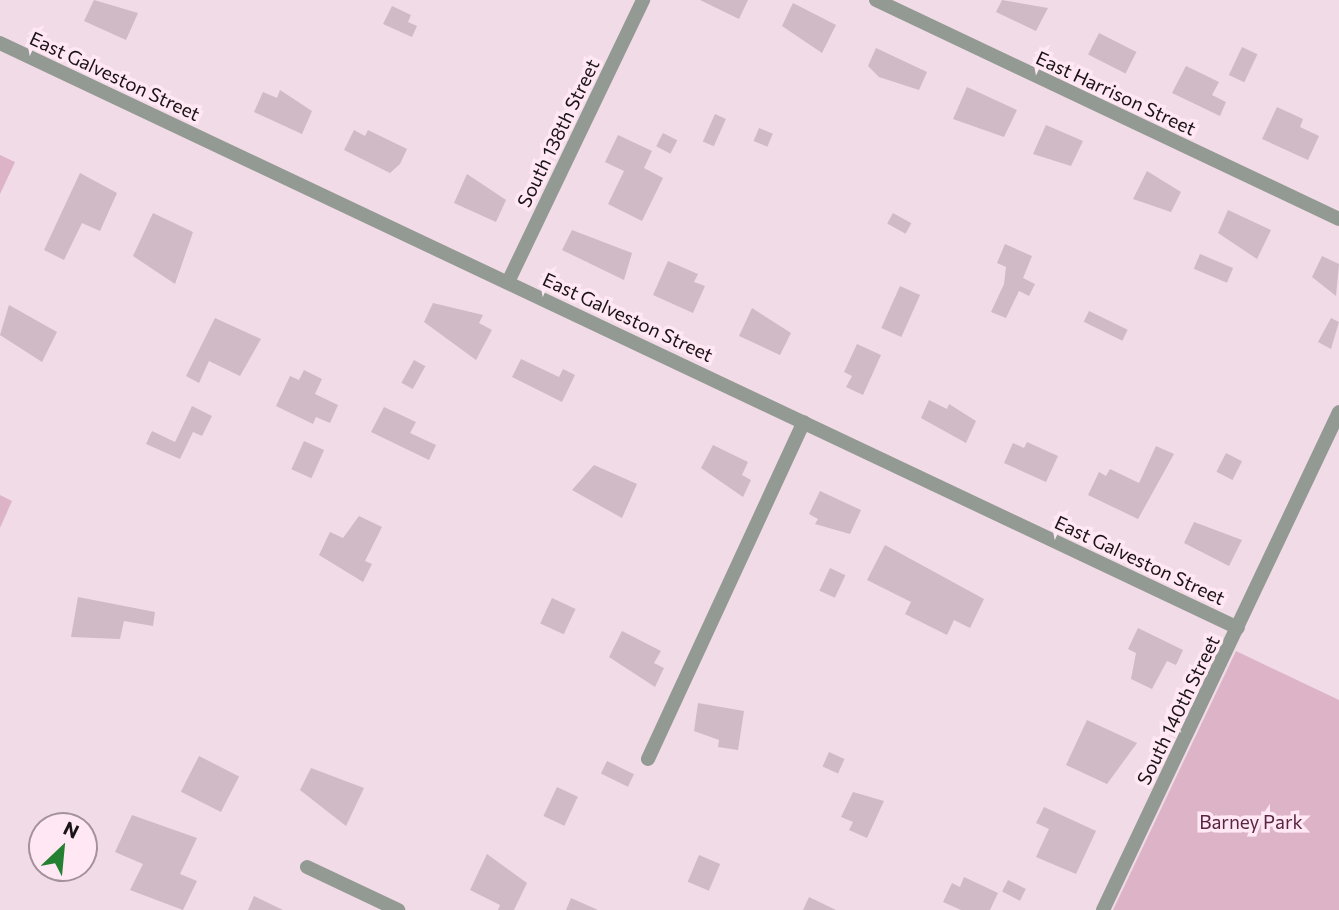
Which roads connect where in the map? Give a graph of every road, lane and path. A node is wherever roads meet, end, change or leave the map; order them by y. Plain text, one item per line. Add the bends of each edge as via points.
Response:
1 (643, 0) edge
2 (876, 0) edge
3 (0, 43) edge
4 (1339, 219) edge
5 (508, 282) junction
6 (1339, 412) edge
7 (804, 422) junction
8 (1238, 628) junction
9 (648, 759) dead end
10 (307, 867) dead end
11 (398, 910) edge
12 (1103, 910) edge

1 - 5 street, South 138th Street
2 - 4 street, East Harrison Street
3 - 5 street, East Galveston Street
5 - 7 street, East Galveston Street
6 - 8 street, South 140th Street
7 - 8 street, East Galveston Street
7 - 9 street
8 - 12 street, South 140th Street
10 - 11 street

